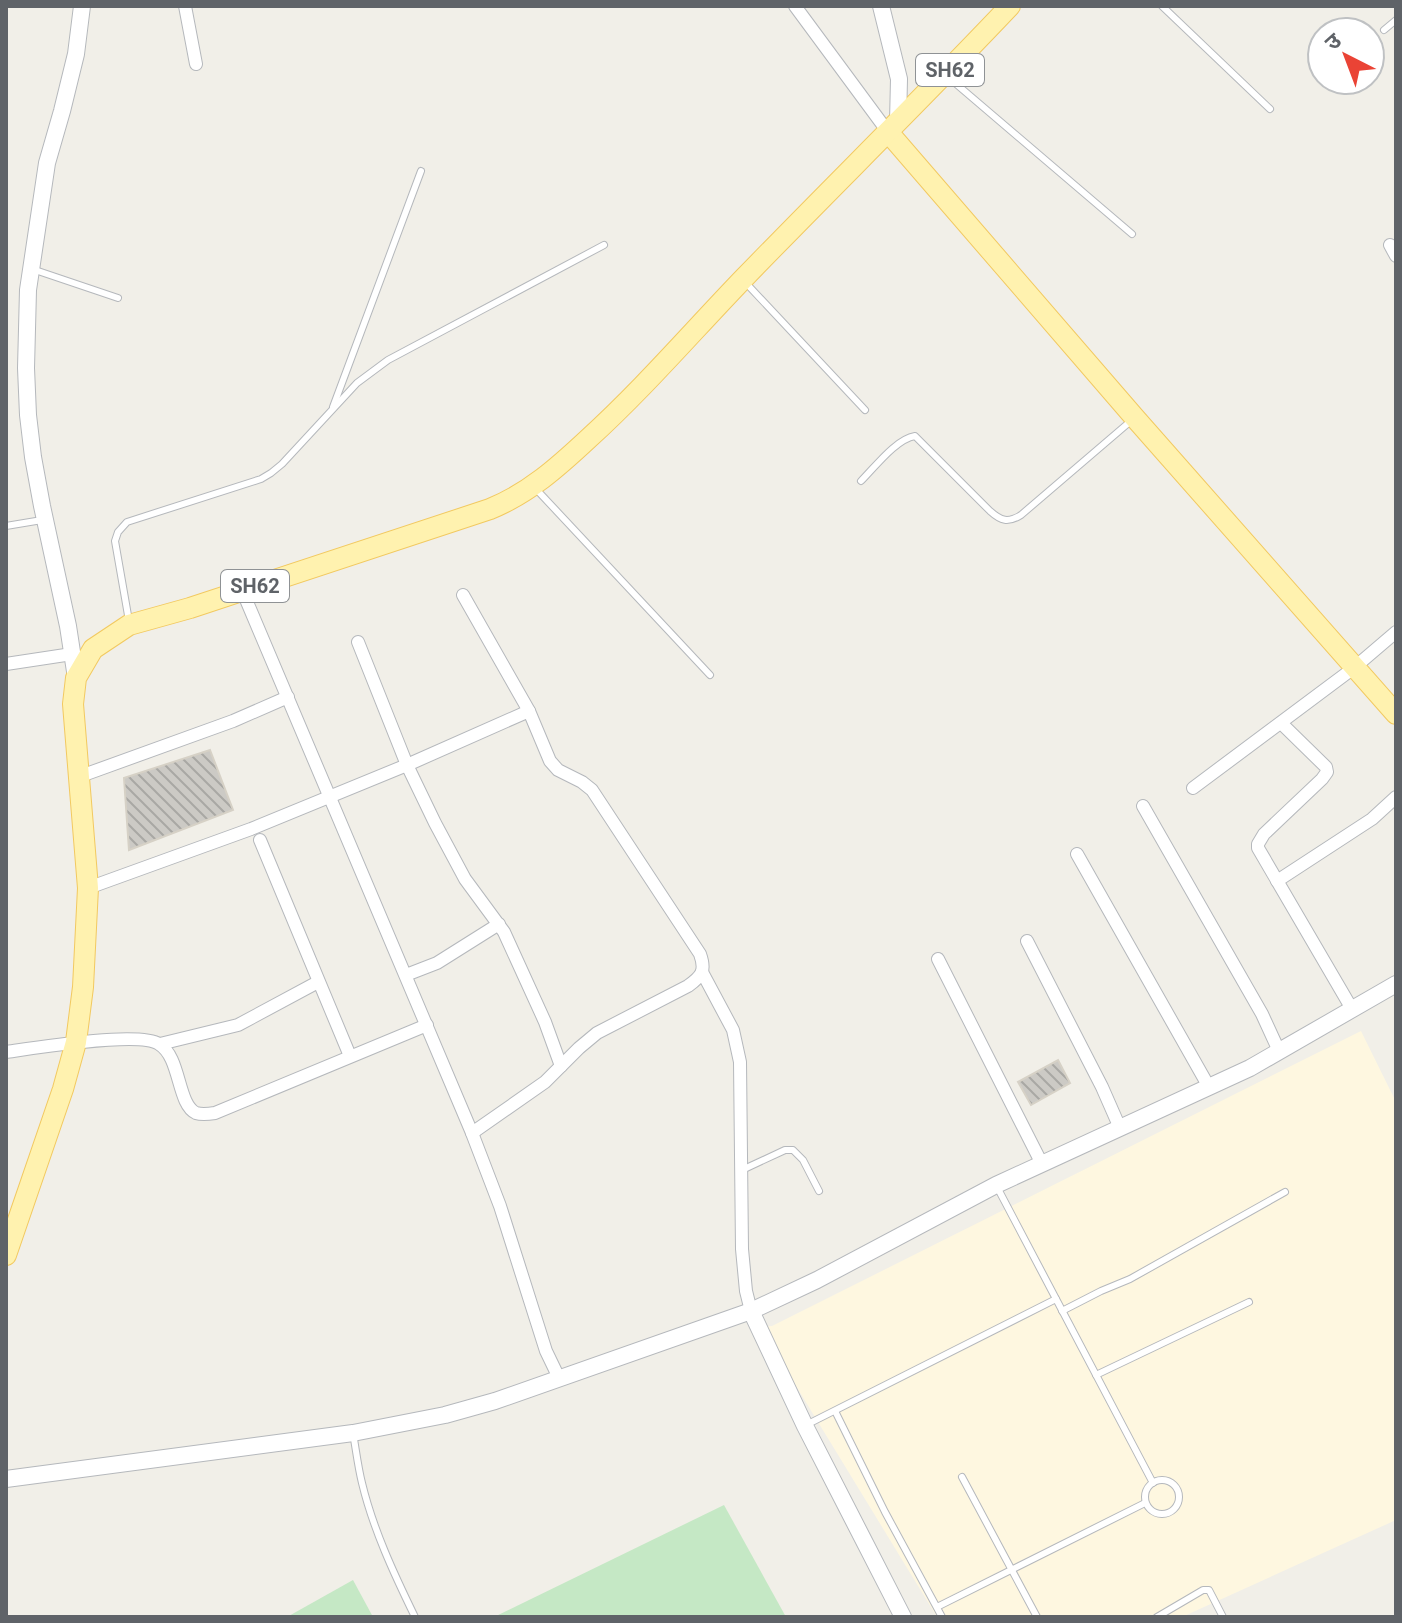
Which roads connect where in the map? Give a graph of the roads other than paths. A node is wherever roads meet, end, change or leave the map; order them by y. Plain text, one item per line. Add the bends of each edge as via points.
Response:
1 (82, 6) edge
2 (185, 6) edge
3 (795, 6) edge
4 (881, 6) edge
5 (1010, 6) edge
6 (1162, 6) edge
7 (196, 64) dead end
8 (945, 74) junction
9 (1270, 109) dead end
10 (893, 127) junction
11 (421, 171) dead end
12 (1132, 234) dead end
13 (604, 245) dead end
14 (31, 268) junction
15 (743, 279) junction
16 (118, 298) dead end
17 (331, 410) junction
18 (865, 410) dead end
19 (1135, 418) junction
20 (861, 481) dead end
21 (534, 487) junction
22 (45, 520) junction
23 (6, 526) edge
24 (242, 590) junction
25 (463, 595) dead end
26 (129, 625) junction
27 (1396, 632) edge
28 (358, 642) dead end
29 (72, 654) junction
30 (6, 664) edge
31 (1355, 667) junction
32 (710, 675) dead end
33 (76, 678) junction
34 (288, 697) junction
35 (529, 711) junction
36 (1396, 714) edge
37 (1281, 723) junction
38 (407, 765) junction
39 (78, 777) junction
40 (1193, 788) dead end
41 (330, 796) junction
42 (1396, 797) edge
43 (1143, 806) dead end
44 (260, 840) dead end
45 (1077, 854) dead end
46 (1277, 881) junction
47 (88, 888) junction
48 (499, 924) junction
49 (1027, 941) dead end
50 (938, 959) dead end
51 (702, 972) junction
52 (406, 975) junction
53 (318, 982) junction
54 (1396, 984) edge
55 (1352, 1009) junction
56 (427, 1025) junction
57 (76, 1042) junction
58 (160, 1044) junction
59 (1279, 1051) junction
60 (6, 1052) edge
61 (350, 1056) junction
62 (561, 1066) junction
63 (1209, 1087) junction
64 (1120, 1128) junction
65 (472, 1133) junction
66 (1042, 1164) junction
67 (742, 1170) junction
68 (996, 1185) junction
69 (819, 1191) dead end
70 (1285, 1192) dead end
71 (6, 1255) edge
72 (1056, 1299) junction
73 (1249, 1302) dead end
74 (751, 1311) junction
75 (1062, 1311) junction
76 (1096, 1375) junction
77 (559, 1378) junction
78 (835, 1411) junction
79 (805, 1426) junction
80 (353, 1433) junction
81 (962, 1477) dead end
82 (6, 1479) edge
83 (1153, 1483) junction
84 (1145, 1503) junction
85 (1011, 1571) junction
86 (937, 1607) junction
87 (415, 1617) edge
88 (903, 1617) edge
89 (942, 1617) edge
90 (1037, 1617) edge
91 (1157, 1617) edge
92 (1223, 1617) edge

1 - 14 street via 76,54 47,163
2 - 7 street
3 - 10 street
4 - 10 street via 899,79
5 - 8 main road, SH62
6 - 9 lane
8 - 10 main road, SH62
8 - 12 lane
10 - 15 main road, SH62
10 - 19 main road
11 - 17 lane
13 - 17 lane via 388,360
14 - 16 lane
14 - 22 street via 28,415
15 - 18 lane
15 - 21 main road, SH62 via 619,411
17 - 26 lane via 282,464 261,479 127,522 115,541
19 - 20 lane via 1011,521 1000,520 915,436 906,437
19 - 31 main road
21 - 24 main road, SH62 via 490,509
21 - 32 lane
22 - 23 lane
22 - 29 street
24 - 26 main road, SH62
24 - 34 street
25 - 35 street
26 - 33 main road, SH62 via 93,649
27 - 31 street
28 - 38 street
29 - 30 street
29 - 33 street
31 - 36 main road
31 - 37 street
33 - 39 main road
34 - 39 street
34 - 41 street
35 - 38 street
35 - 51 street via 550,761 592,790 700,954
37 - 40 street
37 - 46 street via 1327,772 1258,844
38 - 41 street
38 - 48 street via 465,879
39 - 47 main road
41 - 47 street
41 - 52 street
42 - 46 street via 1372,819
43 - 59 street
44 - 53 street
45 - 63 street
46 - 55 street
47 - 57 main road
48 - 52 street via 437,963
48 - 62 street
49 - 64 street
50 - 66 street
51 - 62 street via 688,986 597,1033
51 - 67 street via 738,1047
52 - 56 street
53 - 58 street via 238,1025
53 - 61 street
54 - 55 street
55 - 59 street
56 - 61 street
56 - 65 street
57 - 58 street via 147,1039
57 - 60 street
57 - 71 main road
58 - 61 street via 170,1055 188,1106 205,1114
59 - 63 street
62 - 65 street
63 - 64 street
64 - 66 street
65 - 77 street
66 - 68 street
67 - 69 lane via 793,1150
67 - 74 street via 742,1249
68 - 72 lane
68 - 74 street
70 - 75 lane
72 - 75 lane
72 - 78 lane
73 - 76 lane
74 - 77 street
74 - 79 street
75 - 76 lane
76 - 83 lane
77 - 80 street via 445,1415
78 - 79 lane
78 - 86 lane
79 - 88 street
80 - 82 street
80 - 87 lane via 362,1484
81 - 85 lane
83 - 84 lane via 1145,1491
83 - 84 lane via 1169,1482 1177,1489 1178,1500 1163,1514
84 - 85 lane
85 - 86 lane
85 - 90 lane
86 - 89 lane
91 - 92 lane via 1209,1590

